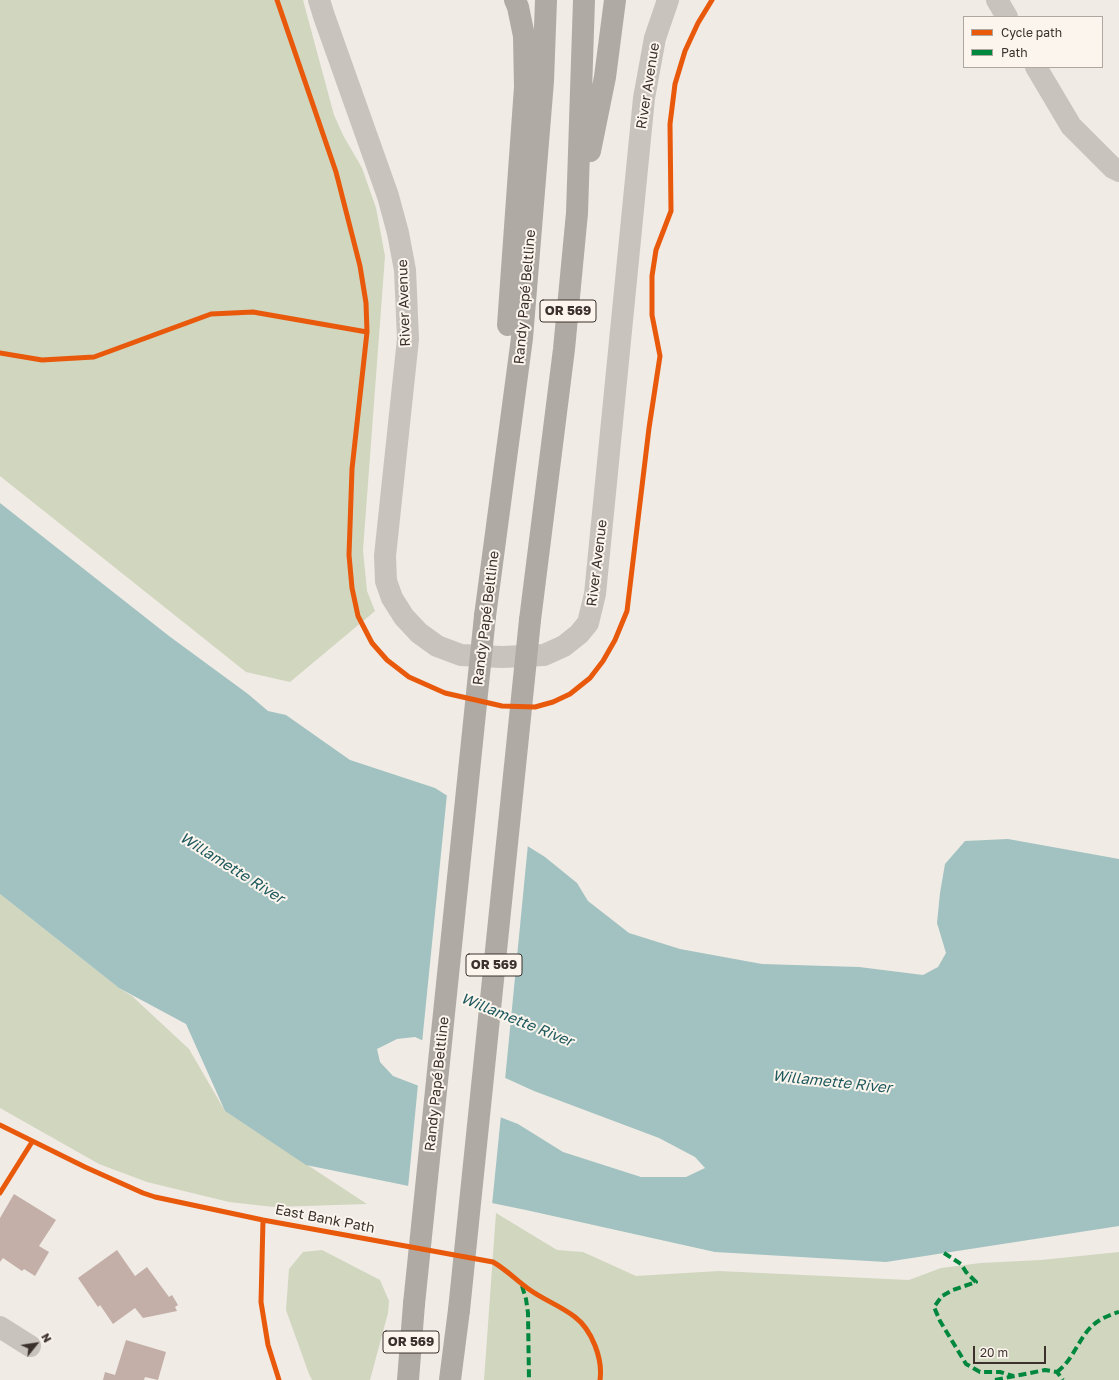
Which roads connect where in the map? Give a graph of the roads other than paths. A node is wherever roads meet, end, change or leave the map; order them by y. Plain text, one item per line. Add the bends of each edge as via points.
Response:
1 (319, 0) edge
2 (515, 0) edge
3 (546, 0) edge
4 (584, 0) edge
5 (615, 0) edge
6 (668, 0) edge
7 (997, 0) edge
8 (1006, 16) edge
9 (1037, 68) edge
10 (1119, 171) edge
11 (577, 213) junction
12 (503, 482) junction
13 (0, 1327) edge
14 (30, 1346) dead end
15 (408, 1380) edge
16 (450, 1380) edge

1 - 6 street, River Avenue via 388,196 406,270 408,339 385,556 386,581 392,598 404,617 419,633 438,646 460,655 502,657 544,655 564,646 580,634 588,623 595,594 644,98 655,38
2 - 12 highway via 524,36 525,87 508,328
3 - 12 highway, Randy Papé Beltline / OR 569 via 543,81 522,338
4 - 11 highway, OR 569
5 - 11 highway via 605,78
7 - 8 street
9 - 10 street via 1071,126
11 - 16 highway, OR 569, bridge via 564,349 530,620
12 - 15 highway, Randy Papé Beltline / OR 569, bridge via 486,616
13 - 14 street

